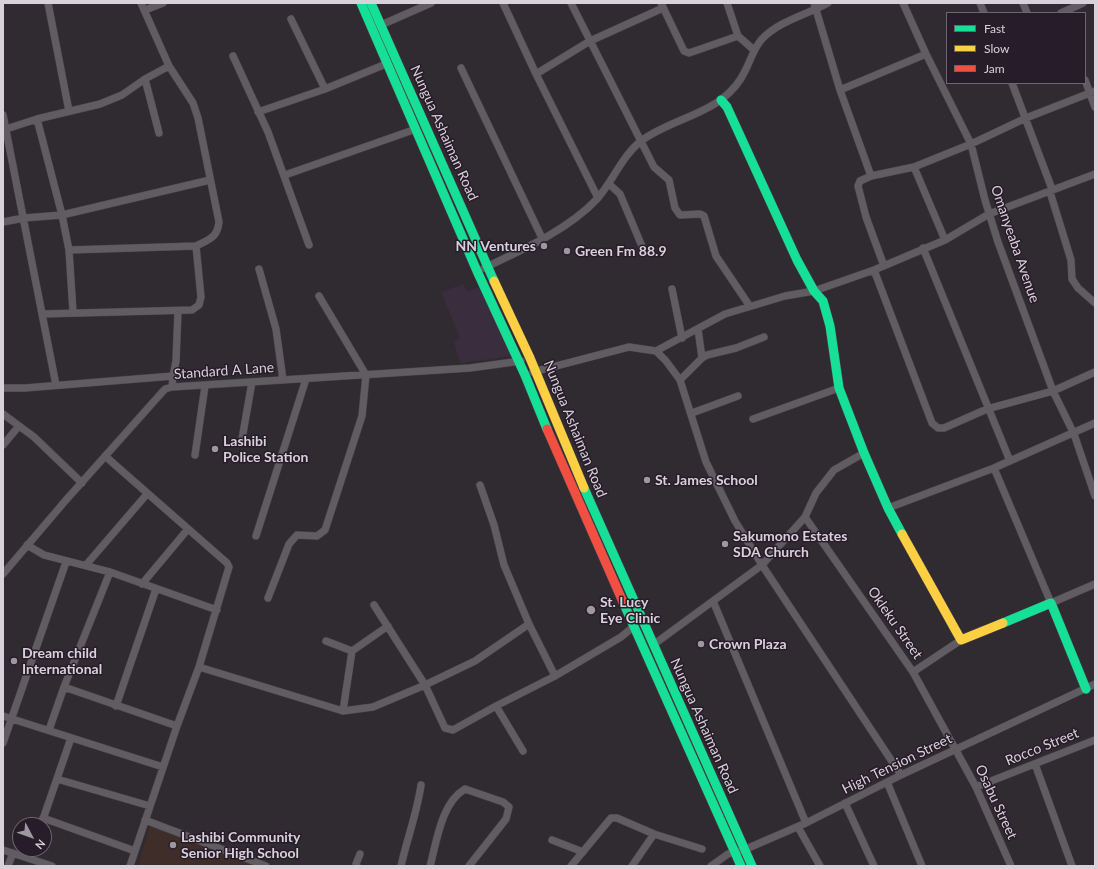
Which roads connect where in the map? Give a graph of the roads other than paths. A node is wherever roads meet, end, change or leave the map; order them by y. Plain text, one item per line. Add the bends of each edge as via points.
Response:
1 (48, 3) edge
2 (141, 3) edge
3 (163, 3) edge
4 (362, 3) edge
5 (372, 3) edge
6 (431, 3) edge
7 (503, 3) edge
8 (572, 3) edge
9 (728, 3) edge
10 (828, 3) edge
11 (904, 3) edge
12 (1083, 3) edge
13 (662, 6) edge
14 (815, 6) edge
15 (145, 10) junction
16 (1063, 12) edge
17 (291, 19) dead end
18 (381, 24) junction
19 (738, 36) junction
20 (590, 41) junction
21 (754, 50) junction
22 (926, 54) junction
23 (233, 56) dead end
24 (386, 64) junction
25 (169, 66) junction
26 (461, 68) dead end
27 (536, 74) junction
28 (145, 79) junction
29 (1086, 82) edge
30 (1012, 84) edge
31 (325, 89) junction
32 (840, 90) junction
33 (1092, 92) edge
34 (721, 100) junction
35 (1095, 107) edge
36 (69, 111) junction
37 (258, 112) junction
38 (3, 115) edge
39 (1026, 118) junction
40 (37, 119) junction
41 (5, 129) edge
42 (416, 129) junction
43 (159, 133) dead end
44 (641, 141) junction
45 (971, 144) junction
46 (914, 167) junction
47 (1095, 174) edge
48 (285, 175) junction
49 (871, 176) junction
50 (210, 180) junction
51 (609, 184) junction
52 (1051, 190) junction
53 (598, 198) junction
54 (989, 214) junction
55 (62, 215) junction
56 (24, 218) junction
57 (3, 222) edge
58 (542, 238) junction
59 (945, 240) junction
60 (309, 245) dead end
61 (196, 246) junction
62 (923, 248) junction
63 (69, 250) junction
64 (644, 251) dead end
65 (487, 266) junction
66 (884, 266) junction
67 (259, 269) dead end
68 (874, 270) junction
69 (477, 271) junction
70 (672, 289) dead end
71 (814, 292) junction
72 (319, 296) dead end
73 (1095, 303) edge
74 (749, 305) junction
75 (178, 311) junction
76 (73, 312) junction
77 (42, 314) junction
78 (698, 328) junction
79 (764, 337) dead end
80 (682, 338) junction
81 (656, 351) junction
82 (530, 358) junction
83 (702, 358) junction
84 (519, 361) junction
85 (536, 371) junction
86 (1095, 372) edge
87 (366, 375) junction
88 (526, 375) junction
89 (173, 376) junction
90 (306, 379) junction
91 (283, 380) junction
92 (680, 380) junction
93 (252, 382) junction
94 (56, 385) junction
95 (204, 386) junction
96 (172, 387) junction
97 (3, 388) edge
98 (839, 388) junction
99 (1053, 391) junction
100 (738, 396) dead end
101 (987, 409) junction
102 (692, 413) junction
103 (3, 414) edge
104 (753, 419) dead end
105 (1095, 423) edge
106 (19, 426) junction
107 (1074, 434) junction
108 (242, 439) dead end
109 (3, 445) edge
110 (864, 453) junction
111 (194, 455) dead end
112 (105, 456) junction
113 (1010, 461) junction
114 (994, 468) junction
115 (82, 483) junction
116 (480, 486) dead end
117 (147, 494) junction
118 (1095, 496) edge
119 (888, 508) junction
120 (805, 517) junction
121 (188, 529) junction
122 (256, 536) dead end
123 (27, 545) junction
124 (66, 562) junction
125 (762, 564) junction
126 (86, 565) junction
127 (110, 572) junction
128 (3, 574) edge
129 (142, 584) junction
130 (1095, 584) edge
131 (156, 588) junction
132 (268, 598) dead end
133 (713, 601) junction
134 (1051, 603) junction
135 (374, 605) dead end
136 (217, 610) junction
137 (529, 624) junction
138 (388, 626) junction
139 (633, 627) junction
140 (961, 640) junction
141 (326, 641) dead end
142 (653, 645) junction
143 (352, 652) junction
144 (199, 667) junction
145 (913, 672) junction
146 (555, 676) junction
147 (1095, 684) edge
148 (425, 685) junction
149 (64, 687) junction
150 (1086, 689) junction
151 (116, 706) junction
152 (496, 706) junction
153 (343, 711) junction
154 (3, 716) edge
155 (11, 719) junction
156 (177, 726) junction
157 (49, 730) junction
158 (71, 738) junction
159 (1095, 740) edge
160 (3, 743) edge
161 (956, 750) junction
162 (523, 751) dead end
163 (1035, 764) junction
164 (163, 767) junction
165 (901, 775) junction
166 (56, 779) junction
167 (887, 782) junction
168 (421, 785) dead end
169 (976, 787) junction
170 (845, 803) junction
171 (150, 806) junction
172 (44, 817) edge
173 (145, 820) junction
174 (806, 823) junction
175 (52, 825) edge
176 (798, 827) junction
177 (654, 834) junction
178 (552, 840) dead end
179 (702, 849) dead end
180 (746, 849) junction
181 (3, 850) edge
182 (135, 851) junction
183 (584, 852) junction
184 (735, 852) junction
185 (12, 853) joint
186 (360, 854) dead end
187 (26, 857) edge
188 (30, 858) joint
189 (8, 866) edge
190 (52, 866) edge
191 (130, 866) edge
192 (266, 866) edge
193 (357, 866) edge
194 (401, 866) edge
195 (430, 866) edge
196 (470, 866) edge
197 (571, 866) edge
198 (632, 866) edge
199 (712, 866) edge
200 (741, 866) edge
201 (752, 866) edge
202 (820, 866) edge
203 (874, 866) edge
204 (922, 866) edge
205 (1011, 866) edge
206 (1072, 866) edge

1 - 36 street
2 - 15 street
3 - 15 street
4 - 24 main road, Nungua Ashaiman Road
5 - 18 main road, Nungua Ashaiman Road
6 - 18 street
7 - 27 street
8 - 20 street
9 - 19 street
10 - 14 street
11 - 22 street, Omanyeaba Avenue
12 - 16 street
13 - 19 street via 684,52 689,53
13 - 20 street
14 - 21 street via 776,28 762,39
14 - 32 street
15 - 25 street
17 - 31 street
18 - 65 main road, Nungua Ashaiman Road
19 - 21 street
20 - 27 street
20 - 44 street
21 - 34 street via 734,88
22 - 32 street
22 - 45 street, Omanyeaba Avenue
23 - 37 street
24 - 31 street
24 - 42 main road, Nungua Ashaiman Road
25 - 28 street
25 - 50 street via 193,102
26 - 58 street
27 - 53 street
28 - 36 street via 122,95 100,104
28 - 43 street
29 - 33 street
30 - 39 street
31 - 37 street
32 - 49 street
33 - 35 street
33 - 39 street
34 - 44 street
34 - 71 main road via 728,107
36 - 40 street
37 - 48 street
38 - 41 street
39 - 45 street
39 - 52 street
40 - 41 street
40 - 55 street
41 - 56 street
42 - 48 street
42 - 69 main road, Nungua Ashaiman Road
44 - 51 street
44 - 74 street via 654,167 669,180 678,213 704,216 716,256
45 - 46 street
45 - 54 street, Omanyeaba Avenue
46 - 49 street
46 - 59 street
47 - 52 street
48 - 60 street
49 - 66 street via 860,181 858,186
50 - 55 street
50 - 61 street via 219,222 218,232 211,239
51 - 53 street
51 - 64 street via 620,194
52 - 54 street
52 - 73 street via 1071,260 1072,279
53 - 58 street via 581,214
54 - 59 street
54 - 99 street, Omanyeaba Avenue
55 - 56 street
55 - 63 street
56 - 57 street
56 - 77 street
58 - 65 street
59 - 62 street
61 - 63 street
61 - 75 street via 201,297 199,305 192,310
62 - 66 street
62 - 101 street
63 - 76 street
65 - 69 street
65 - 82 main road, Nungua Ashaiman Road
66 - 68 street
67 - 91 street via 276,329
68 - 71 street
68 - 101 street via 932,423 938,428 944,428
69 - 84 main road, Nungua Ashaiman Road
70 - 80 street
71 - 74 street
71 - 98 main road via 823,301 830,326
72 - 87 street
74 - 78 street
75 - 76 street
75 - 89 street
76 - 77 street
77 - 94 street
78 - 80 street
78 - 83 street
79 - 83 street
80 - 81 street
81 - 85 street via 629,347
81 - 92 street
82 - 84 street, Standard A Lane
82 - 85 main road, Nungua Ashaiman Road
83 - 92 street
84 - 87 street, Standard A Lane via 470,368
84 - 88 main road, Nungua Ashaiman Road
85 - 88 street
85 - 142 main road, Nungua Ashaiman Road via 568,452
86 - 99 street
87 - 90 street, Standard A Lane
87 - 132 street via 362,416 325,530 317,536 297,535 293,538
88 - 139 main road, Nungua Ashaiman Road via 538,410
89 - 94 street
89 - 96 street
90 - 91 street, Standard A Lane
90 - 122 street
91 - 93 street, Standard A Lane
92 - 102 street
93 - 95 street, Standard A Lane
93 - 108 street
94 - 97 street
95 - 96 street, Standard A Lane
95 - 111 street
96 - 112 street, Standard A Lane via 165,389 158,396
98 - 104 street
98 - 110 main road
99 - 101 street
99 - 107 street, Omanyeaba Avenue
100 - 102 street
101 - 113 street
102 - 125 street via 706,462 735,521
103 - 106 street
105 - 107 street
106 - 109 street
106 - 115 street
107 - 113 street
107 - 118 street, Omanyeaba Avenue
110 - 119 main road
110 - 120 street via 834,470 816,493
112 - 115 street, Standard A Lane
112 - 117 street
113 - 114 street
114 - 119 street
114 - 134 street
115 - 123 street, Standard A Lane
116 - 137 street via 494,524 504,565
117 - 121 street
117 - 126 street
119 - 140 main road
120 - 125 street
120 - 145 street, Okleku Street
121 - 129 street
121 - 136 street via 229,567
123 - 124 street via 44,555
123 - 128 street, Standard A Lane
124 - 126 street
124 - 155 street
125 - 133 street
125 - 165 street
126 - 127 street
127 - 129 street
127 - 149 street
129 - 131 street
130 - 134 street
131 - 136 street
131 - 151 street
133 - 142 street
133 - 174 street
134 - 140 main road
134 - 150 main road
135 - 138 street
136 - 144 street
137 - 146 street
137 - 148 street via 475,661
138 - 143 street
138 - 148 street
139 - 146 street via 621,637
139 - 184 main road, Nungua Ashaiman Road
140 - 145 street
141 - 143 street
142 - 180 main road, Nungua Ashaiman Road
143 - 153 street
144 - 153 street
144 - 156 street
145 - 161 street, Okleku Street
146 - 152 street
147 - 150 street, High Tension Street
148 - 152 street via 445,728 449,730 454,730
148 - 153 street via 373,707
149 - 151 street
149 - 157 street
150 - 161 street, High Tension Street
151 - 156 street
152 - 162 street
154 - 155 street
155 - 157 street
155 - 160 street
156 - 164 street
157 - 158 street
158 - 164 street
158 - 166 street
159 - 163 street, Rocco Street
161 - 165 street, High Tension Street
161 - 169 street, Osabu Street
163 - 169 street, Rocco Street
163 - 206 street
164 - 171 street
165 - 167 street, High Tension Street
166 - 171 street
166 - 172 street
167 - 170 street, High Tension Street
167 - 204 street
168 - 194 street via 419,802
169 - 205 street, Osabu Street
170 - 174 street, High Tension Street
170 - 203 street
171 - 173 street
173 - 182 street
173 - 192 street
174 - 176 street, High Tension Street
175 - 182 street
176 - 180 street, High Tension Street
176 - 202 street
177 - 179 street
177 - 183 street via 617,818 611,818
177 - 198 street
178 - 183 street
180 - 184 street, High Tension Street
180 - 201 main road, Nungua Ashaiman Road
181 - 185 street
182 - 191 street
183 - 197 street
184 - 199 street, High Tension Street
184 - 200 main road, Nungua Ashaiman Road
185 - 189 street
186 - 193 street
187 - 188 street
188 - 190 street
195 - 196 street via 445,814 456,797 465,789 504,802 509,807 506,818

